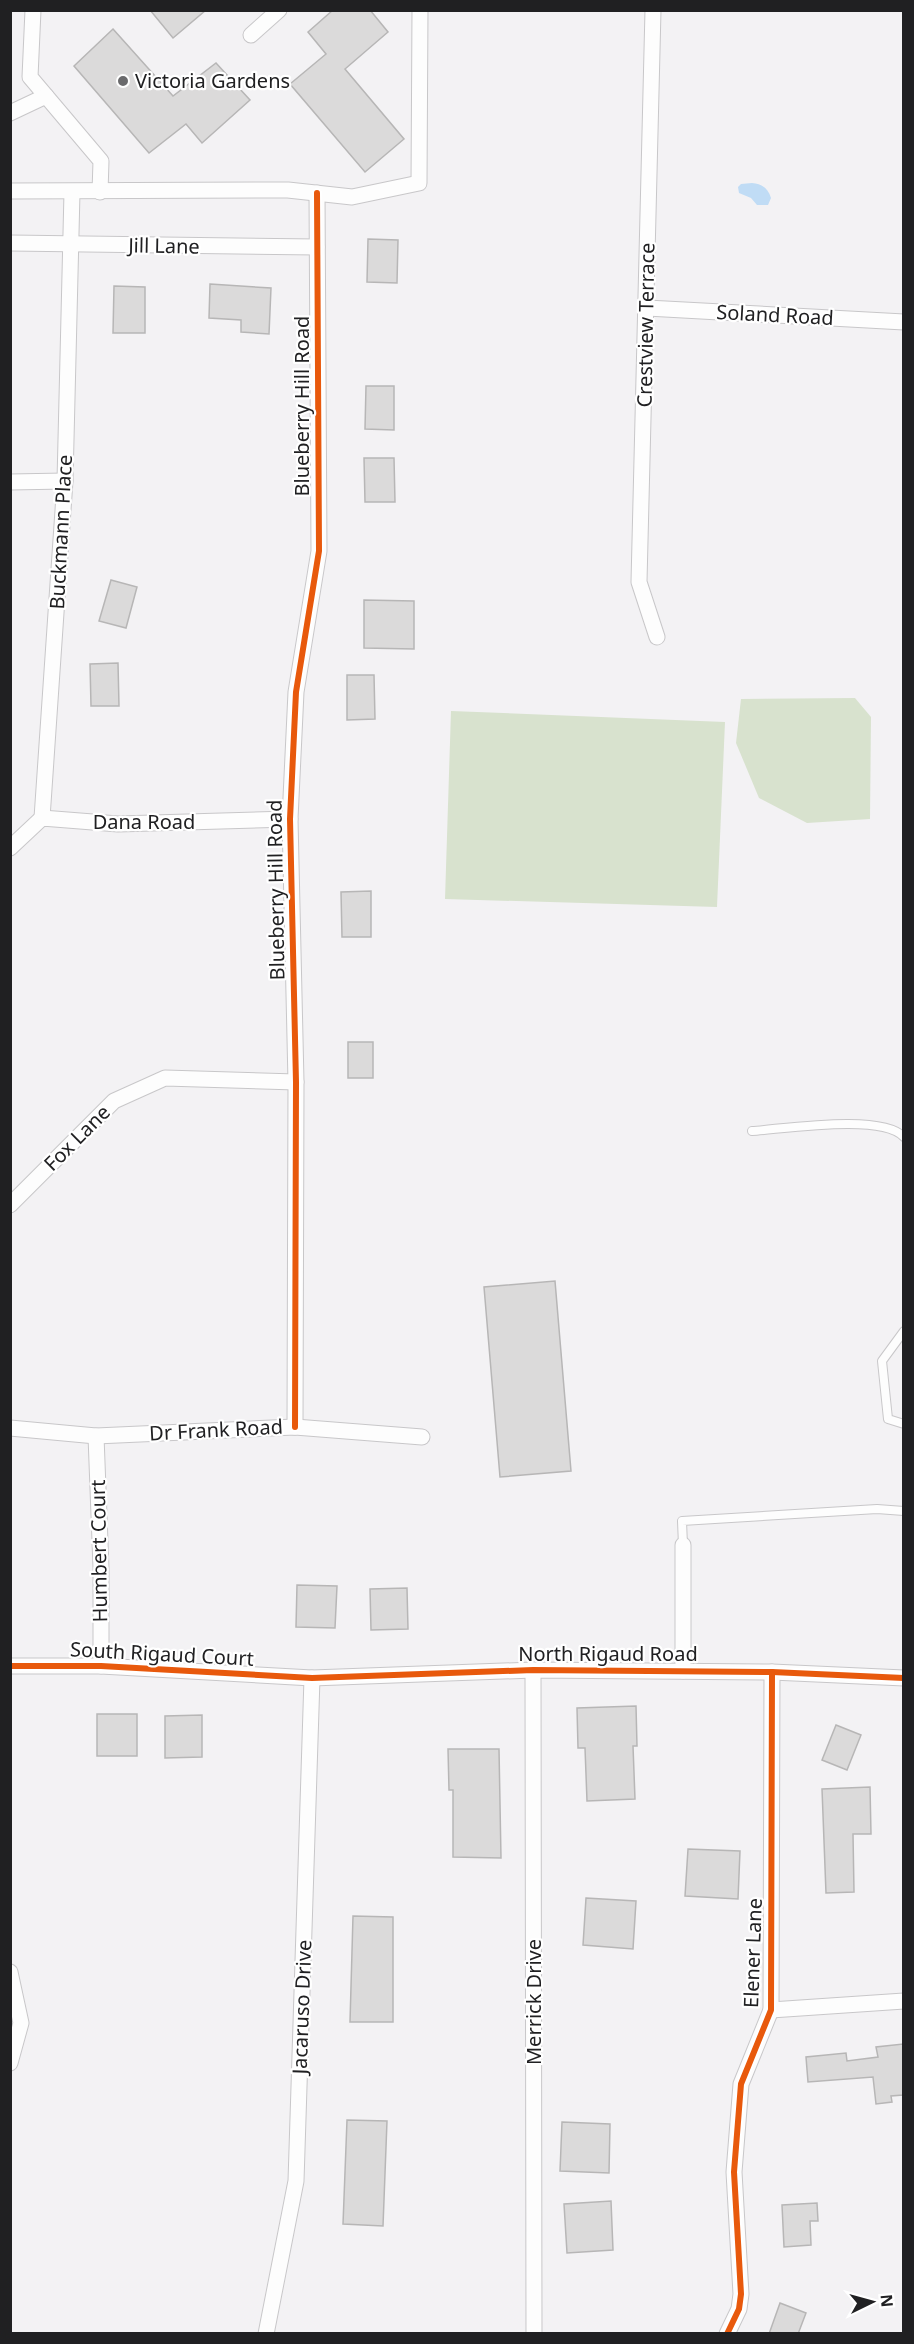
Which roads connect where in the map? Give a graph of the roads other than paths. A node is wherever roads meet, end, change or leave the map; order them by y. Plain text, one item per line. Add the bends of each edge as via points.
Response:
1 (33, 10) edge
2 (279, 10) edge
3 (420, 10) edge
4 (653, 10) edge
5 (250, 35) dead end
6 (46, 96) junction
7 (10, 114) edge
8 (10, 191) edge
9 (72, 192) junction
10 (100, 192) junction
11 (317, 193) junction
12 (10, 243) edge
13 (71, 245) junction
14 (317, 247) junction
15 (647, 308) junction
16 (903, 322) edge
17 (65, 481) junction
18 (10, 482) edge
19 (657, 637) dead end
20 (42, 818) junction
21 (290, 819) junction
22 (10, 848) edge
23 (296, 1082) junction
24 (752, 1131) dead end
25 (903, 1137) edge
26 (10, 1205) edge
27 (903, 1331) edge
28 (903, 1424) edge
29 (295, 1427) junction
30 (10, 1428) edge
31 (96, 1436) junction
32 (422, 1437) dead end
33 (903, 1511) edge
34 (683, 1545) joint
35 (10, 1666) edge
36 (101, 1666) junction
37 (533, 1670) junction
38 (683, 1671) junction
39 (772, 1672) junction
40 (312, 1678) junction
41 (903, 1678) edge
42 (10, 1972) edge
43 (903, 2001) edge
44 (771, 2010) junction
45 (10, 2063) edge
46 (266, 2334) edge
47 (534, 2334) edge
48 (727, 2334) edge

1 - 6 street via 30,76
2 - 5 street
3 - 11 street via 419,183 352,197
4 - 15 street, Crestview Terrace
6 - 7 street
6 - 10 street via 101,161
8 - 9 street
9 - 10 street
9 - 13 street, Buckmann Place
10 - 11 street
11 - 14 street, Blueberry Hill Road
12 - 13 street, Jill Lane
13 - 14 street, Jill Lane
13 - 17 street, Buckmann Place
14 - 21 street, Blueberry Hill Road via 319,551 296,692
15 - 16 street, Soland Road
15 - 19 street, Crestview Terrace via 639,582
17 - 18 street
17 - 20 street, Buckmann Place
20 - 21 street, Dana Road via 118,824
20 - 22 street
21 - 23 street, Blueberry Hill Road
23 - 26 street, Fox Lane via 165,1078 114,1101
23 - 29 street, Blueberry Hill Road
24 - 25 lane via 864,1123 898,1131
27 - 28 lane via 882,1361 888,1419
29 - 31 street, Dr Frank Road
29 - 32 street, Dr Frank Road
30 - 31 street, Dr Frank Road
31 - 36 street, Humbert Court
33 - 34 lane via 877,1509 682,1521
34 - 38 street
35 - 36 street, South Rigaud Court
36 - 40 street, South Rigaud Court
37 - 38 street, North Rigaud Road
37 - 40 street, North Rigaud Road
37 - 47 street, Merrick Drive
38 - 39 street, North Rigaud Road
39 - 41 street, North Rigaud Road
39 - 44 street, Elener Lane
40 - 46 street, Jacaruso Drive via 296,2181
42 - 45 street via 21,2023
43 - 44 street
44 - 48 street, Elener Lane via 741,2084 734,2172 741,2294 739,2309

